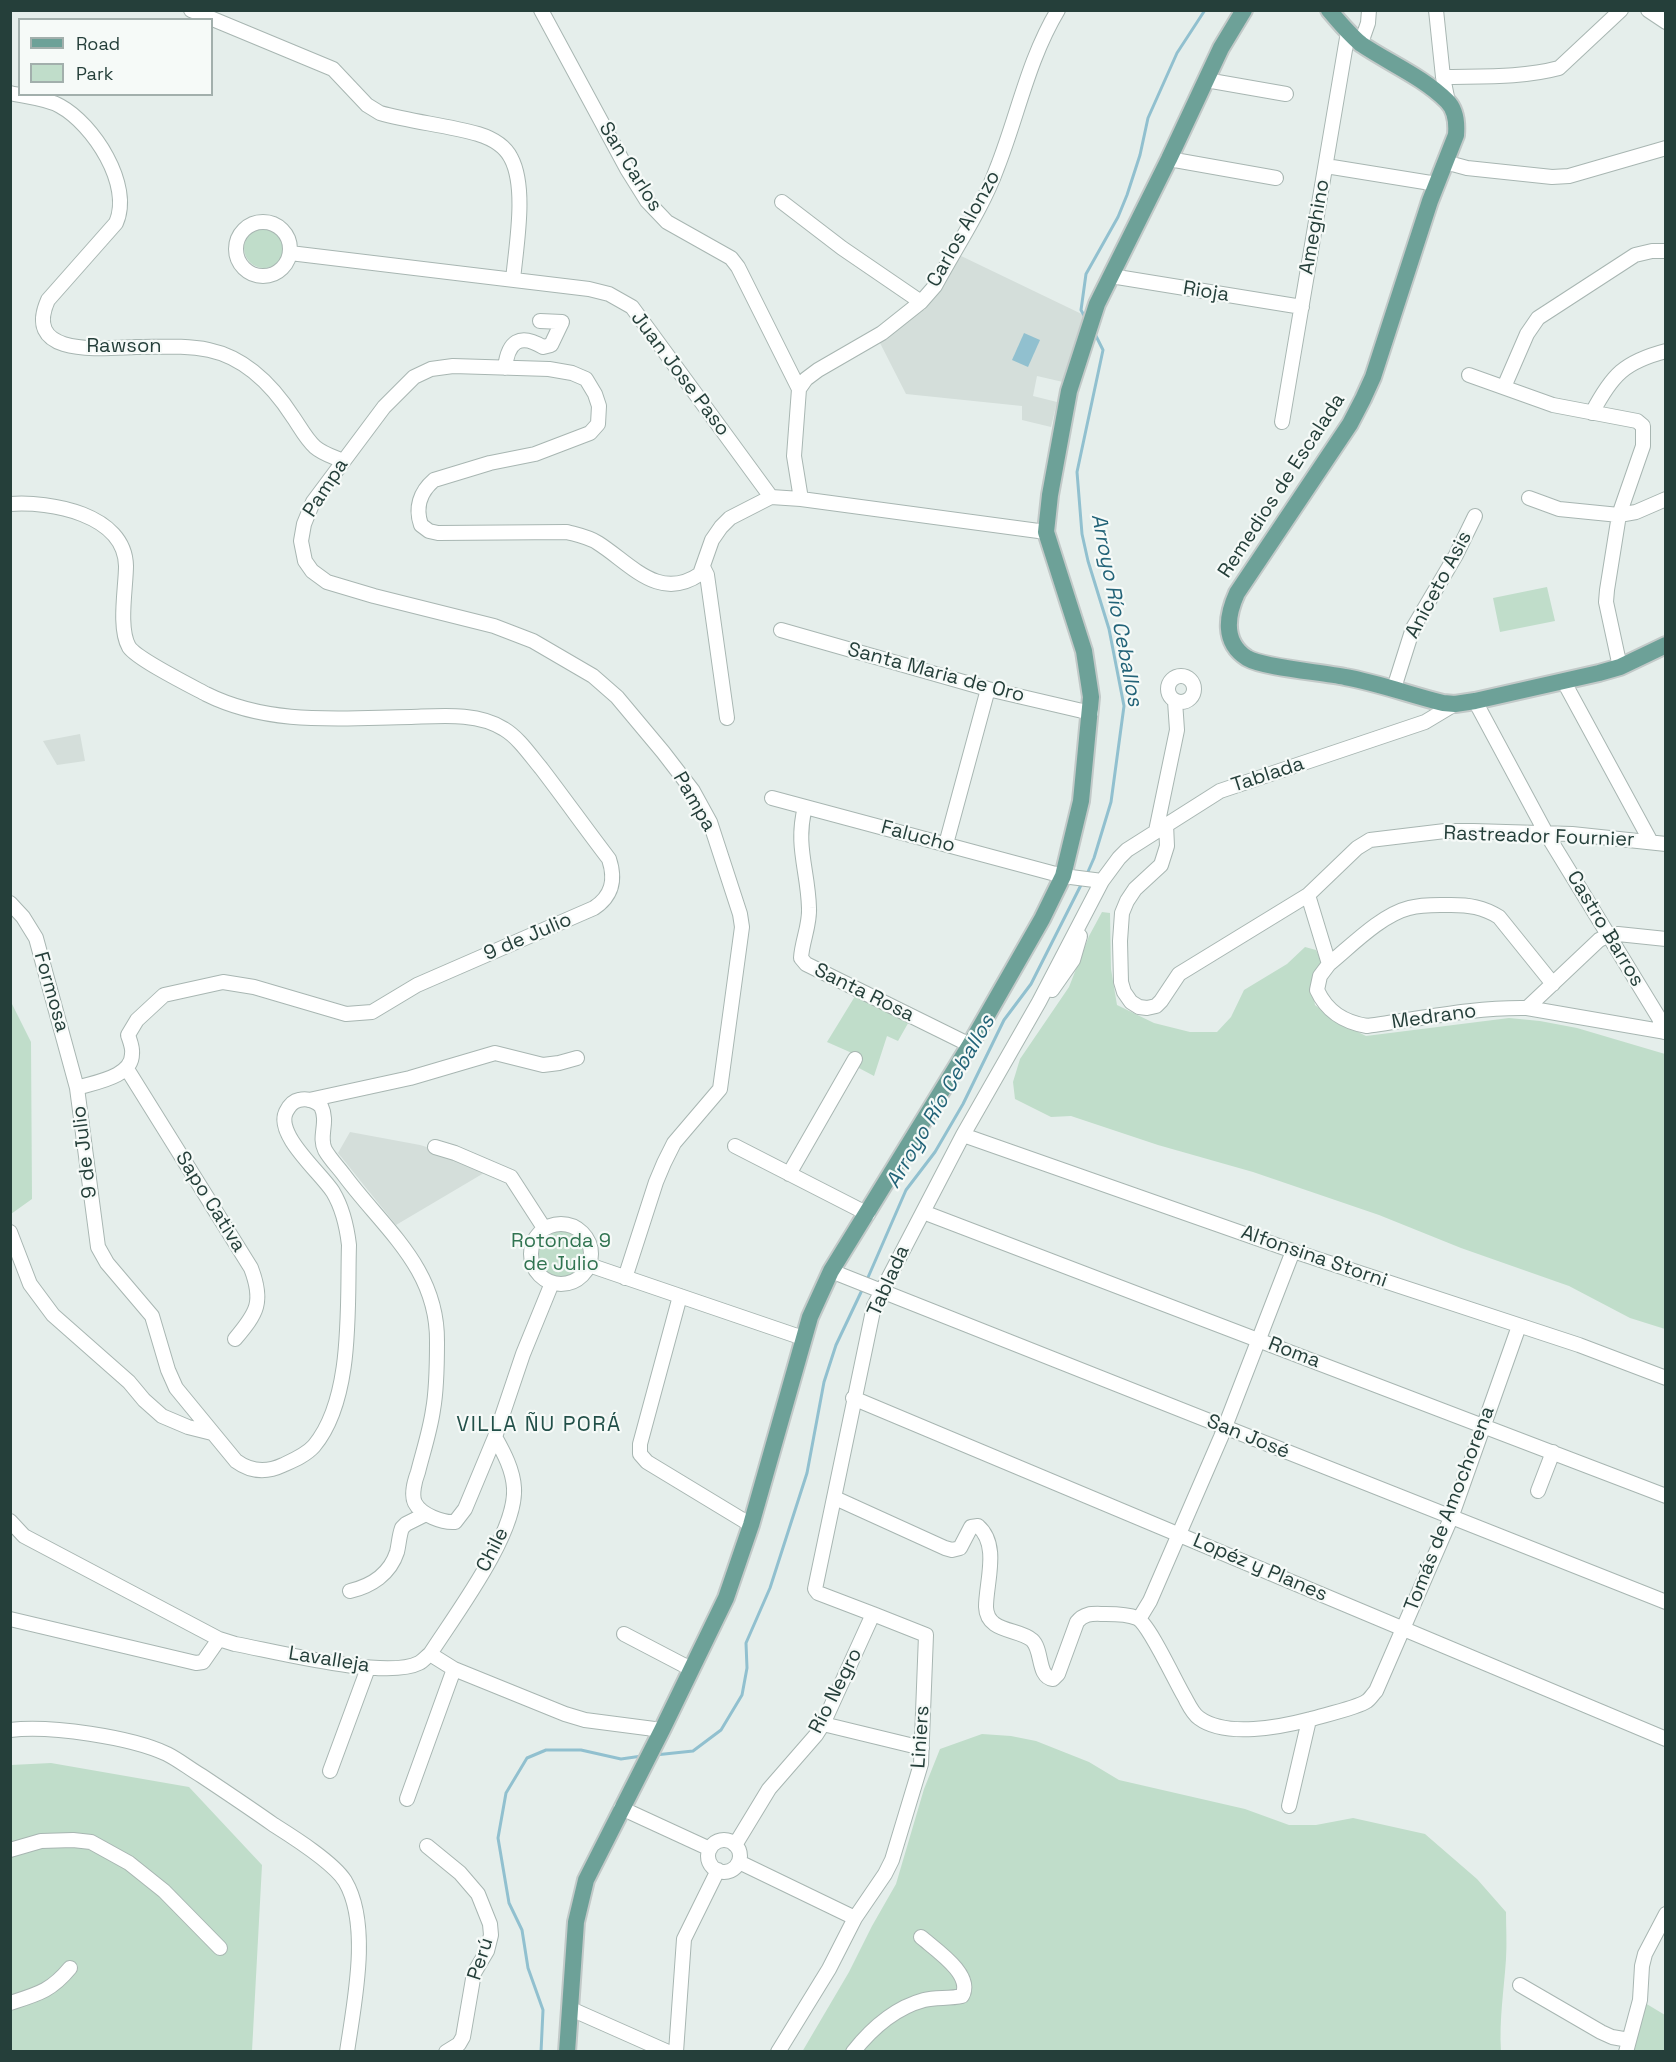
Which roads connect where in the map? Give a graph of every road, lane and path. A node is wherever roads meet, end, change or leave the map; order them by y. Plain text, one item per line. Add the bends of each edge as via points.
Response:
1 (191, 10) edge
2 (541, 10) edge
3 (1058, 10) edge
4 (1244, 10) edge
5 (1329, 10) edge
6 (1369, 10) edge
7 (1436, 10) edge
8 (1621, 10) edge
9 (1648, 10) edge
10 (210, 18) edge
11 (213, 19) edge
12 (1665, 22) edge
13 (1348, 32) junction
14 (1361, 43) junction
15 (1443, 76) junction
16 (1206, 80) junction
17 (1286, 94) dead end
18 (22, 96) edge
19 (1448, 102) junction
20 (1665, 148) edge
21 (1169, 159) junction
22 (1445, 162) junction
23 (1326, 166) junction
24 (1276, 178) dead end
25 (1437, 184) junction
26 (782, 202) dead end
27 (1665, 251) edge
28 (290, 253) junction
29 (1111, 276) junction
30 (513, 280) junction
31 (921, 302) junction
32 (1302, 307) junction
33 (540, 321) dead end
34 (1665, 351) edge
35 (505, 368) junction
36 (1469, 375) dead end
37 (1504, 387) junction
38 (799, 389) junction
39 (1592, 413) junction
40 (1282, 422) dead end
41 (344, 461) junction
42 (771, 497) junction
43 (1529, 498) dead end
44 (801, 499) junction
45 (1665, 499) edge
46 (10, 504) edge
47 (1619, 515) junction
48 (1475, 516) dead end
49 (1046, 532) junction
50 (703, 567) junction
51 (781, 630) dead end
52 (1665, 645) edge
53 (1620, 667) junction
54 (1564, 682) junction
55 (988, 688) junction
56 (1394, 688) junction
57 (1175, 701) dead end
58 (1475, 701) junction
59 (1455, 704) junction
60 (1091, 713) junction
61 (727, 718) dead end
62 (772, 798) dead end
63 (805, 807) junction
64 (1161, 827) junction
65 (1546, 833) junction
66 (1651, 842) junction
67 (946, 844) junction
68 (1665, 844) edge
69 (1069, 877) junction
70 (1098, 880) junction
71 (1308, 895) junction
72 (10, 903) edge
73 (1609, 935) junction
74 (1665, 939) edge
75 (1329, 964) junction
76 (1553, 984) junction
77 (1527, 1008) junction
78 (1665, 1032) edge
79 (970, 1046) junction
80 (577, 1058) dead end
81 (855, 1059) dead end
82 (127, 1068) junction
83 (78, 1088) junction
84 (309, 1100) junction
85 (963, 1135) junction
86 (735, 1146) dead end
87 (435, 1147) dead end
88 (789, 1174) junction
89 (923, 1212) junction
90 (868, 1214) junction
91 (544, 1228) junction
92 (10, 1232) edge
93 (1293, 1251) junction
94 (589, 1265) junction
95 (831, 1271) junction
96 (625, 1278) junction
97 (552, 1283) junction
98 (877, 1290) junction
99 (680, 1296) junction
100 (1519, 1326) junction
101 (803, 1338) junction
102 (235, 1339) dead end
103 (1258, 1340) junction
104 (1665, 1378) edge
105 (854, 1398) junction
106 (1484, 1425) junction
107 (1225, 1427) junction
108 (212, 1433) junction
109 (495, 1437) junction
110 (1553, 1452) junction
111 (1538, 1491) dead end
112 (1665, 1496) edge
113 (835, 1498) junction
114 (426, 1514) junction
115 (1451, 1518) junction
116 (11, 1522) edge
117 (750, 1525) junction
118 (1180, 1535) junction
119 (350, 1591) dead end
120 (1665, 1602) edge
121 (873, 1614) junction
122 (10, 1619) edge
123 (1139, 1619) junction
124 (1403, 1628) junction
125 (624, 1634) dead end
126 (219, 1639) junction
127 (430, 1654) junction
128 (368, 1668) junction
129 (454, 1669) junction
130 (692, 1669) junction
131 (1309, 1720) junction
132 (823, 1724) junction
133 (10, 1730) edge
134 (659, 1735) junction
135 (1665, 1739) edge
136 (922, 1748) junction
137 (330, 1771) dead end
138 (407, 1799) dead end
139 (1289, 1806) dead end
140 (621, 1808) junction
141 (735, 1845) junction
142 (427, 1846) dead end
143 (710, 1849) junction
144 (10, 1850) edge
145 (739, 1863) junction
146 (718, 1870) junction
147 (1665, 1914) edge
148 (855, 1918) junction
149 (921, 1937) dead end
150 (220, 1948) dead end
151 (70, 1968) dead end
152 (1520, 1985) dead end
153 (10, 2003) edge
154 (571, 2009) junction
155 (1628, 2046) edge
156 (347, 2052) edge
157 (446, 2052) edge
158 (567, 2052) edge
159 (668, 2052) edge
160 (676, 2052) edge
161 (778, 2052) edge
162 (853, 2052) edge

1 - 10 street
2 - 38 street, San Carlos via 647,201 667,222 731,258
3 - 31 street, Carlos Alonzo via 1040,43 996,172 935,286
4 - 16 main road
5 - 13 main road
6 - 14 street
7 - 15 street
8 - 15 street via 1559,68 1489,76
9 - 12 street
11 - 30 street via 333,69 367,105 380,113 480,135 498,143 510,156 516,171 518,211
13 - 14 main road
13 - 23 street, Ameghino
14 - 19 main road
15 - 19 street
16 - 17 street
16 - 21 main road
18 - 41 street, Rawson via 59,105 102,145 120,198 116,223 48,300 42,322 46,332 53,339 80,348 184,347 228,356 271,385 314,447
19 - 22 main road, Remedios de Escalada via 1457,124
20 - 22 street via 1569,176 1467,168
21 - 24 street
21 - 29 main road
22 - 25 main road, Remedios de Escalada
23 - 25 street
23 - 32 street, Ameghino
25 - 56 main road, Remedios de Escalada via 1367,392 1350,424 1246,577 1228,621 1235,647 1247,658
26 - 31 street
27 - 37 street via 1635,255 1538,318
28 - 28 street via 290,244 281,228 264,221 246,226 236,242 237,259 257,275 281,269
28 - 30 street, Juan Jose Paso
29 - 32 street, Rioja
29 - 49 main road via 1097,304 1069,391
30 - 42 street, Juan Jose Paso via 589,289 609,294 632,307
31 - 38 street, Carlos Alonzo via 882,333 818,370
32 - 40 street, Ameghino
33 - 35 street via 561,322 551,345 543,347 530,339 519,340 511,347
34 - 39 street via 1639,358 1625,368 1613,379
35 - 41 street, Pampa via 453,366 431,369 414,377 384,406
35 - 50 street, Pampa via 549,369 586,379 596,394 598,424 577,440 434,480 418,506 421,525 438,533 567,532 597,542 643,575 668,585 692,579
36 - 37 street
37 - 39 street via 1553,405
38 - 44 street via 794,456
39 - 47 street via 1637,421 1643,426 1643,446
41 - 96 street, Pampa via 313,502 303,524 301,542 312,571 327,582 346,588 494,626 533,642 593,676 617,697 663,752 693,791 710,822 742,927 723,1080 716,1096 674,1143 664,1162
42 - 44 street
42 - 50 street via 730,518 712,540
43 - 47 street via 1559,509
44 - 49 street
45 - 47 street
46 - 82 street, 9 de Julio via 65,508 108,529 119,543 126,563 124,617 129,646 231,706 296,719 478,718 505,729 548,778 609,859 614,873 605,900 594,908 417,985 372,1012 346,1014 223,982 164,996 137,1020 128,1035 133,1055
47 - 53 street via 1606,602
48 - 56 street, Aniceto Asis via 1413,628
49 - 60 main road via 1084,651
50 - 61 street
51 - 55 street, Santa Maria de Oro
52 - 53 main road, Remedios de Escalada
53 - 54 main road, Remedios de Escalada
54 - 58 main road, Remedios de Escalada
54 - 66 street
55 - 60 street, Santa Maria de Oro
55 - 67 street
56 - 59 main road, Remedios de Escalada
57 - 64 street via 1177,730
58 - 59 main road, Remedios de Escalada
58 - 65 street, Castro Barros
59 - 64 street, Tablada via 1425,722 1220,791
60 - 69 main road
62 - 63 street, Falucho
63 - 67 street, Falucho
63 - 79 street, Santa Rosa via 801,841 809,922 801,958 806,964
64 - 70 street, Tablada via 1119,858
64 - 71 street, Rastreador Fournier via 1167,846 1161,865 1135,889 1122,913 1121,982 1131,1002 1140,1007 1156,1006 1179,974
65 - 66 street, Rastreador Fournier
65 - 71 street, Rastreador Fournier via 1445,831 1370,840
65 - 73 street, Castro Barros
66 - 68 street, Rastreador Fournier
67 - 69 street, Falucho
69 - 70 street
69 - 79 main road
70 - 85 street, Tablada via 1084,919
71 - 75 street
72 - 83 street, Formosa via 36,938
73 - 74 street
73 - 76 street
73 - 78 street, Castro Barros
75 - 76 street via 1373,928 1402,911 1426,905 1470,905 1499,917
75 - 77 street, Medrano via 1317,984 1321,999 1330,1011 1358,1025 1473,1010
76 - 77 street
77 - 78 street, Medrano
79 - 90 main road
80 - 84 street via 543,1065 495,1053 410,1078
81 - 88 street
82 - 83 street, 9 de Julio
82 - 102 street, Sapo Cativa via 258,1285 257,1307
83 - 108 street, 9 de Julio via 98,1247 152,1316 171,1379
84 - 108 street, 9 de Julio via 296,1101 289,1107 284,1125 296,1147 333,1192 348,1233 345,1356 337,1400 314,1446 301,1457 275,1468 259,1471 244,1467
84 - 114 street via 325,1113 325,1149 398,1238 427,1284 436,1319 434,1398 414,1496
85 - 89 street, Tablada
85 - 93 street, Alfonsina Storni
86 - 88 street
87 - 91 street via 511,1177
88 - 90 street
89 - 98 street, Tablada
89 - 103 street, Roma
90 - 95 main road
91 - 94 street via 562,1223 579,1230 590,1245
91 - 97 street via 532,1244 531,1263 543,1279
92 - 108 street via 30,1284 52,1315 162,1416
93 - 100 street, Alfonsina Storni
93 - 103 street
94 - 96 street
94 - 97 street via 571,1283
95 - 98 street, San José
95 - 101 main road
96 - 99 street
97 - 109 street
98 - 105 street, Tablada
98 - 107 street, San José
99 - 101 street
99 - 117 street via 640,1454
100 - 104 street, Alfonsina Storni
100 - 106 street, Tomás de Amochorena
101 - 117 main road
103 - 106 street, Roma
103 - 107 street
105 - 113 street, Tablada
105 - 118 street, Lopéz y Planes
106 - 110 street, Roma
106 - 115 street, Tomás de Amochorena
107 - 115 street, San José
107 - 118 street
109 - 114 street via 458,1519 448,1522
109 - 127 street, Chile via 510,1468 513,1506 496,1550
110 - 111 street
110 - 112 street, Roma
113 - 121 street, Tablada via 815,1589
113 - 123 street via 952,1550 960,1548 971,1527 978,1526 987,1537 989,1548 986,1611 990,1620 1033,1641 1049,1678 1058,1674 1081,1616 1126,1615
114 - 119 street via 402,1528 394,1559 384,1574 367,1587
115 - 120 street, San José
115 - 124 street, Tomás de Amochorena
116 - 126 street, Lavalleja via 24,1536
117 - 130 main road via 726,1598
118 - 123 street
118 - 124 street, Lopéz y Planes
121 - 132 street, Río Negro
121 - 136 street, Liniers via 926,1635
122 - 126 street via 196,1663 203,1662
123 - 131 street via 1200,1719 1240,1729
124 - 131 street, Tomás de Amochorena via 1368,1701
124 - 135 street, Lopéz y Planes
125 - 130 street
126 - 128 street, Lavalleja
127 - 128 street, Lavalleja via 404,1667
127 - 129 street
128 - 137 street
129 - 134 street via 565,1714
129 - 138 street
130 - 134 main road
131 - 139 street
132 - 136 street
132 - 141 street, Río Negro via 769,1789
133 - 156 street via 88,1734 130,1741 169,1755 335,1870 350,1893 360,1937
134 - 140 main road
136 - 148 street, Liniers via 919,1775 892,1860
140 - 143 street
140 - 154 main road via 580,1898
141 - 143 street via 722,1840
141 - 145 street via 740,1853
142 - 157 street, Perú via 478,1894 490,1924 487,1951 474,1973 463,2037
143 - 146 street via 710,1863
144 - 150 street via 41,1841 91,1842 129,1863 164,1891
145 - 146 street via 728,1872
145 - 148 street
146 - 160 street via 684,1938
147 - 155 street via 1645,1954 1640,2000
148 - 161 street, Liniers via 829,1970
149 - 162 street via 958,1971 965,1982 962,1996 916,2003 878,2023
151 - 153 street via 45,1991
152 - 155 street
154 - 158 main road
154 - 159 street

